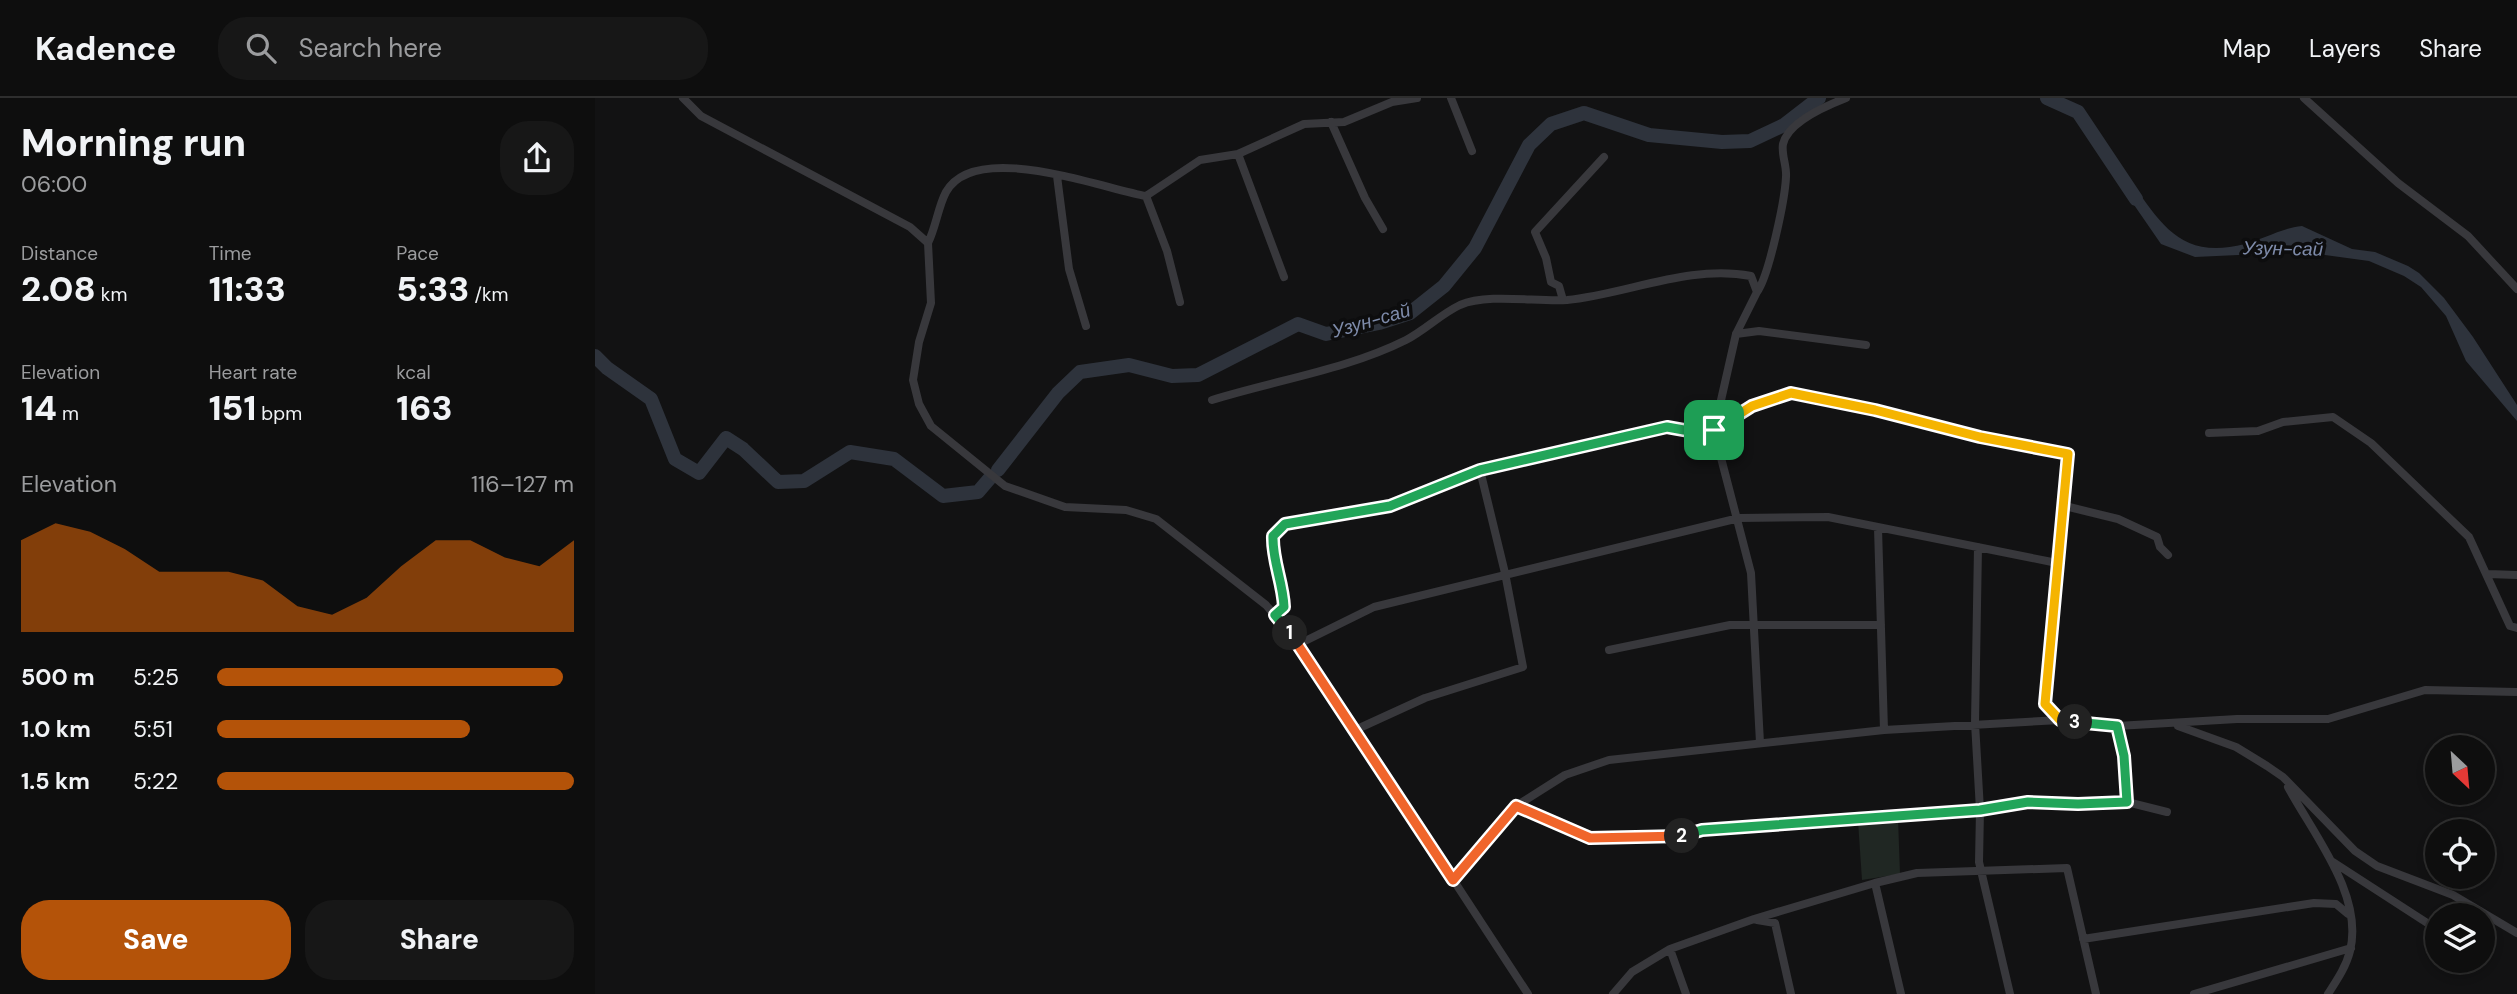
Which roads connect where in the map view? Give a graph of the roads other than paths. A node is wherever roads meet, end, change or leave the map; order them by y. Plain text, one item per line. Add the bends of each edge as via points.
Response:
1 (683, 98) edge
2 (1417, 98) edge
3 (1451, 98) edge
4 (1846, 98) edge
5 (2304, 98) edge
6 (1331, 122) junction
7 (1472, 151) dead end
8 (1238, 154) junction
9 (1604, 158) dead end
10 (1057, 176) junction
11 (1146, 196) junction
12 (1384, 229) dead end
13 (929, 243) junction
14 (1284, 277) dead end
15 (2517, 289) edge
16 (1757, 292) junction
17 (1563, 300) junction
18 (1180, 302) dead end
19 (1086, 326) dead end
20 (1736, 334) junction
21 (1866, 345) dead end
22 (1212, 400) dead end
23 (1714, 430) junction
24 (2209, 433) dead end
25 (1480, 470) junction
26 (2061, 505) junction
27 (1739, 518) junction
28 (1878, 528) junction
29 (1978, 547) junction
30 (2168, 555) dead end
31 (2057, 563) junction
32 (1505, 573) junction
33 (2488, 574) junction
34 (2517, 575) edge
35 (1275, 615) junction
36 (1754, 625) junction
37 (1881, 625) junction
38 (2517, 628) edge
39 (1299, 644) junction
40 (1609, 650) dead end
41 (2517, 692) edge
42 (2060, 720) junction
43 (1975, 723) junction
44 (2175, 725) junction
45 (2117, 726) junction
46 (1355, 730) junction
47 (1884, 730) junction
48 (1760, 743) junction
49 (2283, 777) junction
50 (2127, 802) junction
51 (1516, 806) junction
52 (1980, 810) junction
53 (2167, 812) dead end
54 (2333, 862) junction
55 (1981, 870) junction
56 (1453, 880) junction
57 (1875, 883) junction
58 (2349, 914) junction
59 (1754, 919) junction
60 (2425, 922) edge
61 (2517, 933) edge
62 (2083, 939) junction
63 (2351, 948) junction
64 (1670, 949) junction
65 (1528, 994) edge
66 (1613, 994) edge
67 (1686, 994) edge
68 (1791, 994) edge
69 (1901, 994) edge
70 (2010, 994) edge
71 (2097, 994) edge
72 (2194, 994) edge
73 (2328, 994) edge

1 - 13 street via 701,116 910,227
2 - 6 street
3 - 7 street
4 - 16 street via 1818,108 1790,131 1783,145 1786,176 1770,264
5 - 15 street via 2398,183 2468,236
6 - 8 street via 1304,124
6 - 12 street
8 - 11 street via 1200,160
8 - 14 street
9 - 17 street via 1535,232 1551,282 1559,286
10 - 11 street
10 - 13 street via 1018,167 980,167 964,172 946,191
10 - 19 street via 1069,269
11 - 18 street
13 - 35 street via 931,303 913,380 931,426 1005,486 1065,507 1126,510 1156,519
16 - 17 street via 1751,276 1735,273
16 - 20 street
17 - 22 street via 1482,300 1461,305 1406,340 1358,359
20 - 21 street via 1759,331
20 - 23 street
23 - 25 street via 1667,427
23 - 26 street via 1752,406 1791,393 1875,410 2068,454
23 - 27 street
24 - 33 street via 2258,431 2283,422 2333,417 2371,443 2469,537
25 - 32 street
25 - 35 street via 1390,506 1285,524 1273,536 1284,607
26 - 30 street via 2140,527 2157,537 2159,547
26 - 31 street
27 - 28 street via 1828,517
27 - 32 street
27 - 36 street via 1751,573
28 - 29 street
28 - 37 street
29 - 31 street
29 - 43 street
31 - 42 street via 2045,704
32 - 39 street via 1374,607
32 - 46 street via 1523,667 1425,698
33 - 34 street
33 - 38 street via 2510,626
35 - 39 street
36 - 37 street
36 - 40 street via 1730,625
36 - 48 street
37 - 47 street
39 - 46 street
41 - 44 street via 2425,690 2328,719 2237,719
42 - 43 street
42 - 45 street
43 - 47 street
43 - 52 street
44 - 45 street
44 - 49 street via 2236,747
45 - 50 street
46 - 56 street
47 - 48 street
48 - 51 street via 1609,760 1565,775
49 - 54 street
49 - 61 street via 2355,851 2377,866 2453,895
50 - 52 street via 2028,802
50 - 53 street
51 - 52 street via 1590,838 1679,837 1702,830
51 - 56 street
52 - 55 street
54 - 58 street
54 - 60 street
55 - 57 street via 1917,873
55 - 62 street via 2067,868
55 - 70 street
56 - 65 street
57 - 59 street
57 - 69 street
58 - 62 street via 2336,904 2314,903
58 - 63 street
59 - 64 street
59 - 68 street via 1775,923
62 - 71 street
63 - 72 street
63 - 73 street
64 - 66 street via 1632,972
64 - 67 street

